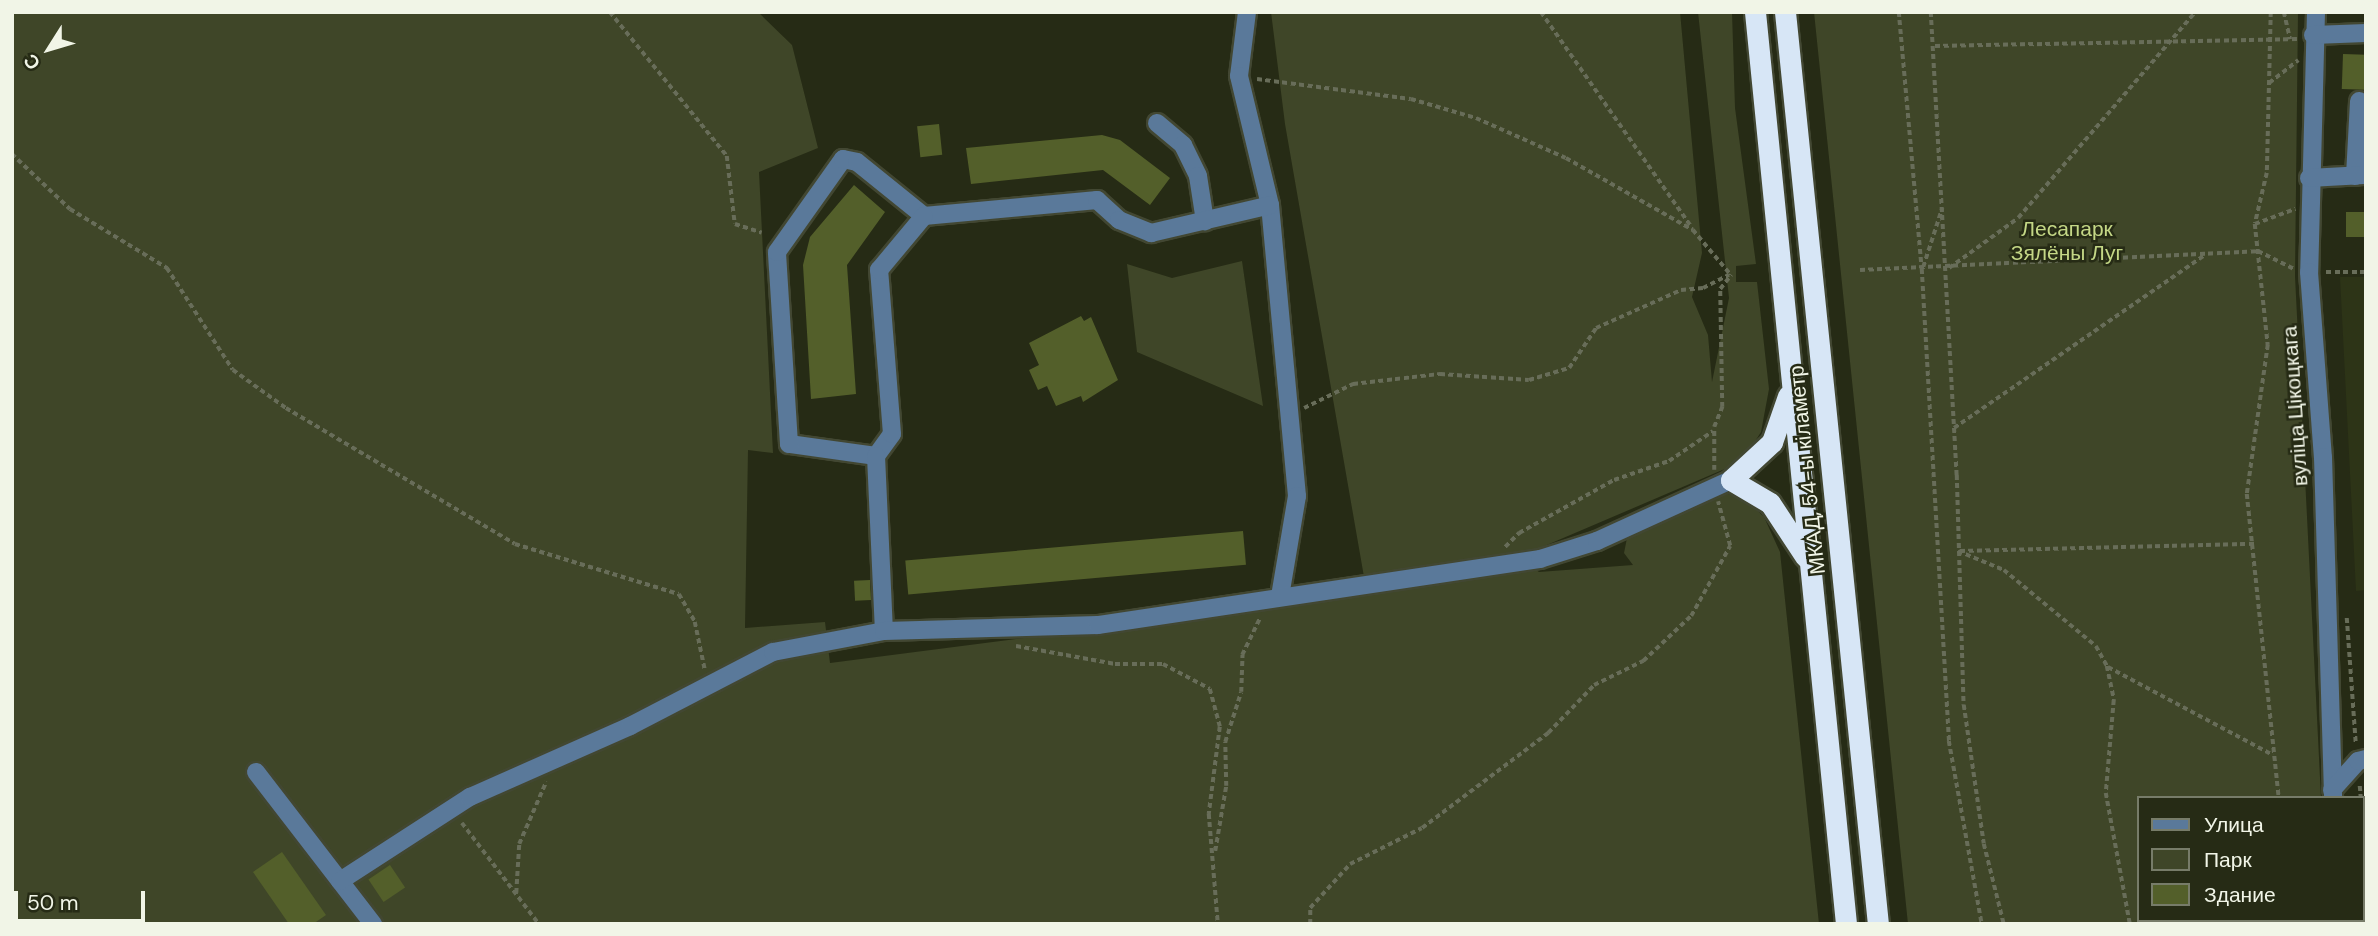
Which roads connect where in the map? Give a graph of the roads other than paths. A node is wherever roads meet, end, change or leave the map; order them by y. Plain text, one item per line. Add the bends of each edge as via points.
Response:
1 (1247, 12) edge
2 (1755, 12) edge
3 (1785, 12) edge
4 (2316, 12) edge
5 (2366, 33) edge
6 (2306, 37) junction
7 (2359, 101) dead end
8 (1157, 123) dead end
9 (2361, 176) edge
10 (2309, 178) junction
11 (1270, 205) junction
12 (923, 216) junction
13 (1205, 221) junction
14 (1792, 380) junction
15 (876, 456) junction
16 (1722, 484) junction
17 (1809, 565) junction
18 (1272, 598) junction
19 (884, 631) junction
20 (2366, 759) edge
21 (256, 772) dead end
22 (2332, 794) edge
23 (340, 881) junction
24 (373, 924) edge
25 (1846, 924) edge
26 (1878, 924) edge

1 - 11 street via 1239,76
2 - 14 highway, МКАД, 54-ы кіламетр
3 - 26 highway, МКАД, 54-ы кіламетр
4 - 6 street, вуліца Цікоцкага
5 - 6 street
6 - 10 street, вуліца Цікоцкага
7 - 9 street
8 - 13 street via 1184,145 1198,176
9 - 10 street
10 - 22 street, вуліца Цікоцкага
11 - 13 street
11 - 18 street via 1297,496
12 - 13 street via 1097,200 1119,220 1151,233
12 - 15 street via 878,270 892,435
12 - 15 street via 857,162 843,159 777,252 789,444
14 - 16 highway via 1772,442
14 - 17 highway, МКАД, 54-ы кіламетр
15 - 19 street
16 - 17 highway via 1770,503
16 - 18 street via 1585,546 1487,566
17 - 25 highway, МКАД, 54-ы кіламетр
18 - 19 street via 1098,625
19 - 23 street via 773,652 630,726 451,808
20 - 22 street via 2358,761
21 - 23 street
23 - 24 street

